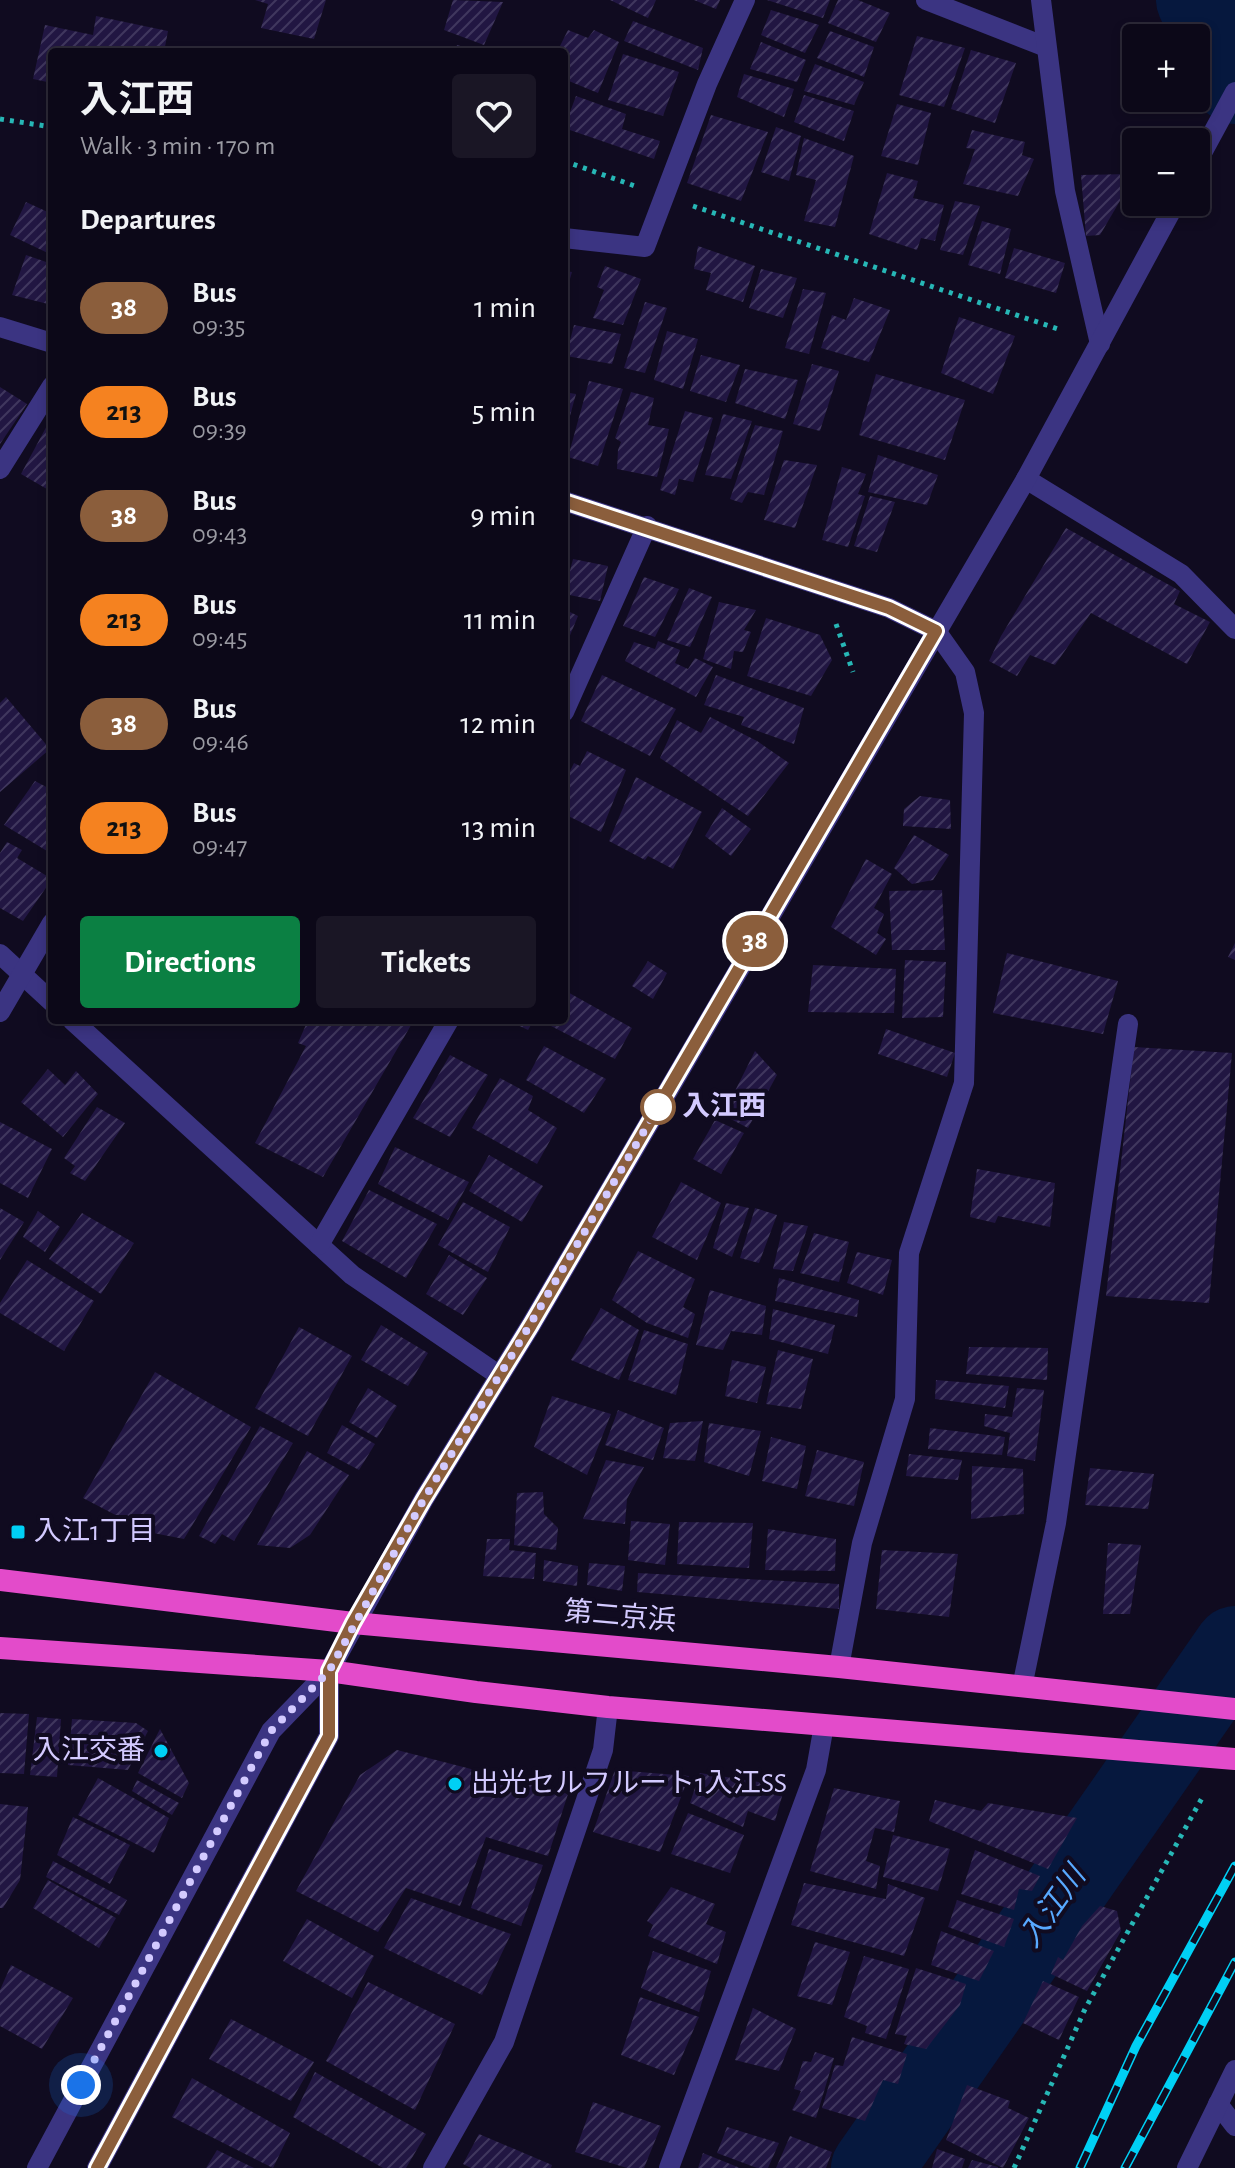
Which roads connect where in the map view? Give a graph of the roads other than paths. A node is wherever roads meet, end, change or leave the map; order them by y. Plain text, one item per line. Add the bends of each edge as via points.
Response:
1 (745, 0) edge
2 (926, 0) edge
3 (1041, 0) edge
4 (1046, 47) junction
5 (1235, 92) edge
6 (1210, 138) edge
7 (1169, 216) edge
8 (568, 238) edge
9 (0, 327) edge
10 (48, 342) edge
11 (1100, 344) junction
12 (48, 392) edge
13 (0, 469) edge
14 (1026, 479) junction
15 (568, 502) edge
16 (647, 526) junction
17 (1235, 629) edge
18 (936, 631) junction
19 (568, 703) edge
20 (48, 930) edge
21 (0, 954) edge
22 (23, 975) junction
23 (48, 998) edge
24 (0, 1012) edge
25 (76, 1024) edge
26 (447, 1024) edge
27 (1128, 1024) dead end
28 (319, 1245) junction
29 (500, 1376) junction
30 (0, 1580) edge
31 (353, 1623) junction
32 (0, 1648) edge
33 (839, 1667) junction
34 (329, 1671) junction
35 (1022, 1687) junction
36 (608, 1707) junction
37 (1235, 1709) edge
38 (824, 1725) junction
39 (1235, 1759) edge
40 (1235, 2070) edge
41 (1218, 2104) junction
42 (1235, 2126) edge
43 (37, 2168) edge
44 (97, 2168) edge
45 (433, 2168) edge
46 (669, 2168) edge
47 (1187, 2168) edge

1 - 8 street via 645,247
2 - 4 street
3 - 4 street
4 - 11 street via 1065,191
5 - 6 street
7 - 11 street
9 - 10 street
11 - 14 street
12 - 13 street
14 - 17 street via 1181,574
14 - 18 street
15 - 16 street
16 - 18 street via 889,608
16 - 19 street
18 - 29 street
18 - 33 street via 965,672 974,713 964,1083 909,1253 905,1399 862,1543
20 - 22 street
21 - 22 street
22 - 23 street
22 - 24 street
25 - 28 street
26 - 28 street
27 - 35 street via 1056,1523
28 - 29 street via 352,1275
29 - 31 street
30 - 31 highway, 第二京浜
31 - 33 highway, 第二京浜
31 - 34 street
32 - 34 highway
33 - 35 highway, 第二京浜
34 - 36 highway
34 - 43 street via 271,1731
34 - 44 street via 329,1736
35 - 37 highway, 第二京浜
36 - 38 highway
36 - 45 street via 603,1750 504,2042
38 - 39 highway
38 - 46 street via 816,1770
40 - 41 street
41 - 42 street
41 - 47 street

